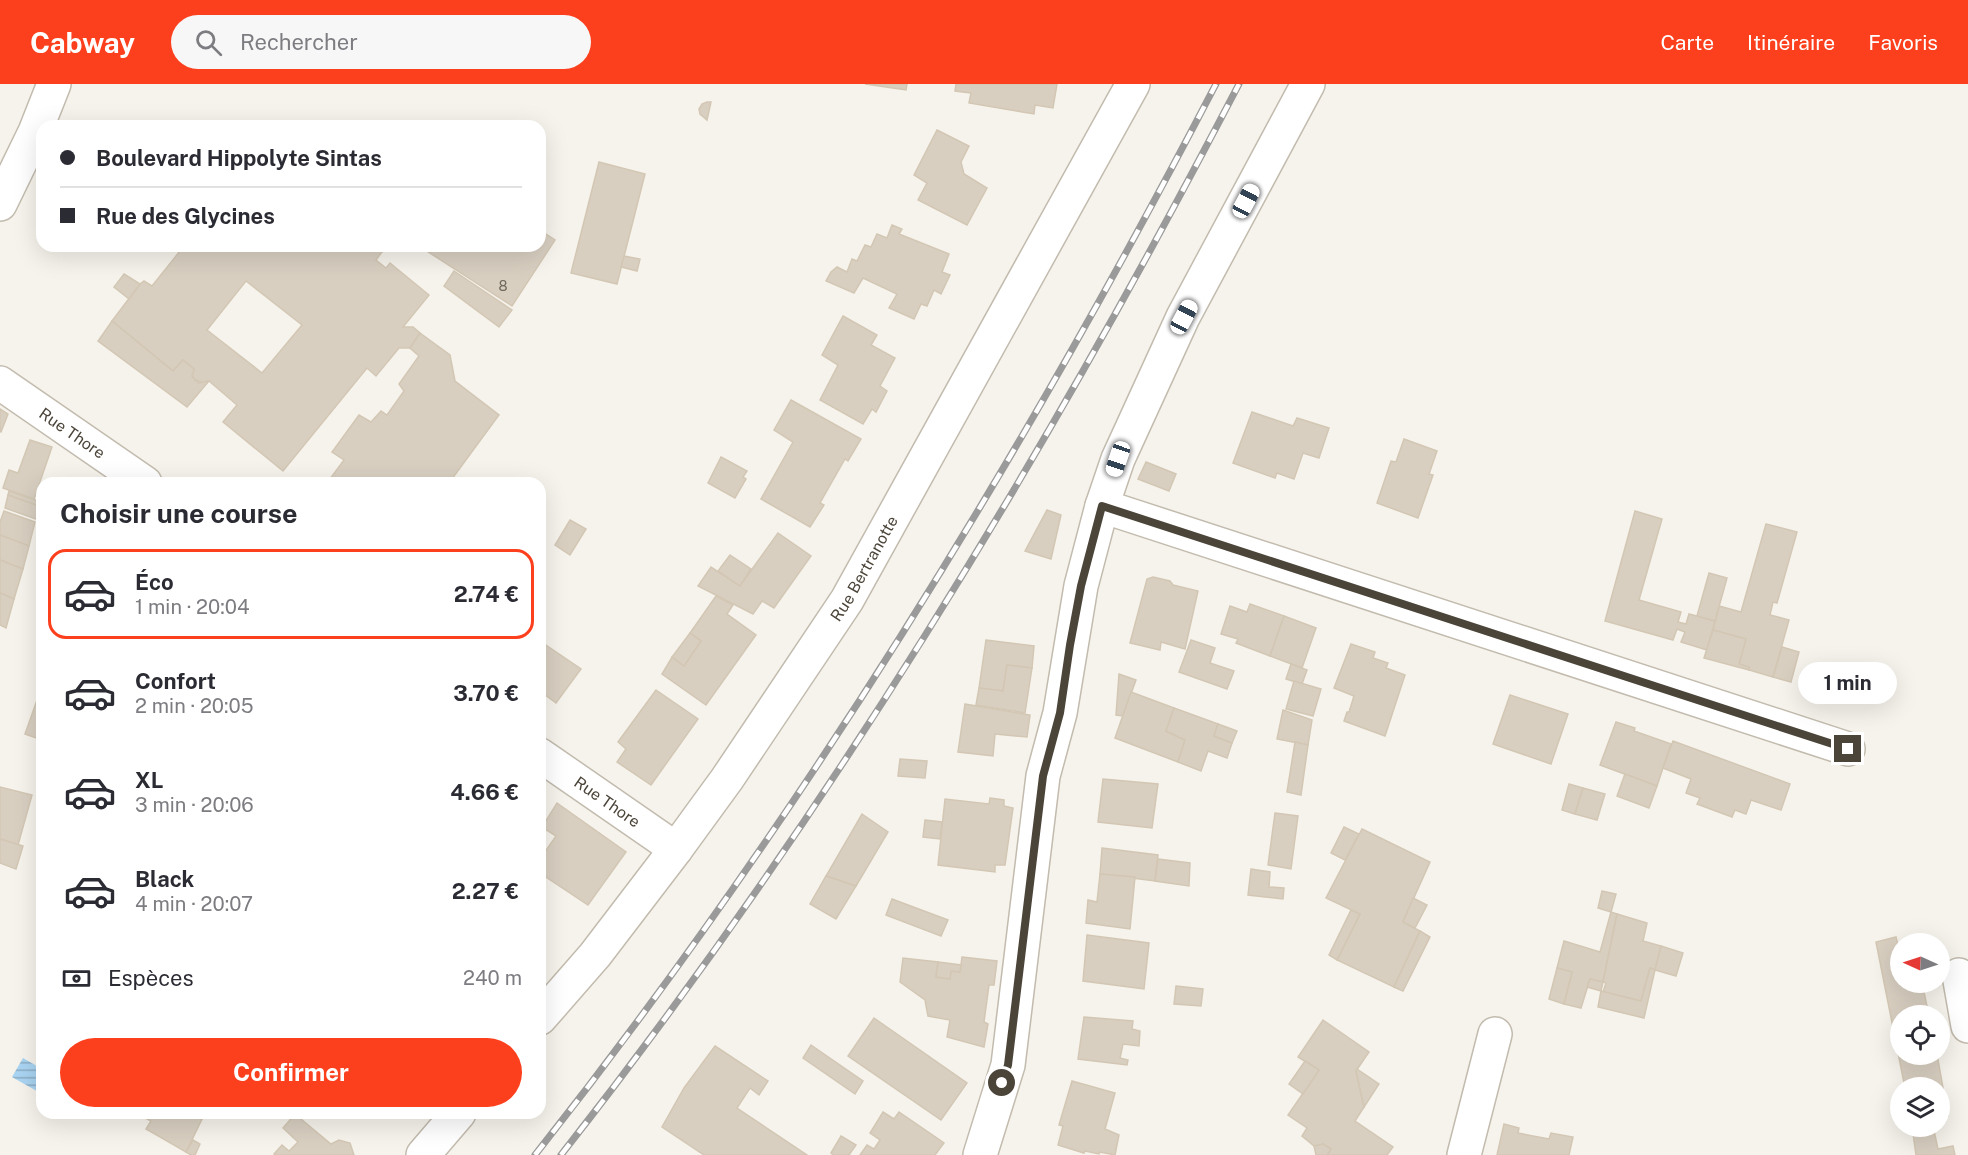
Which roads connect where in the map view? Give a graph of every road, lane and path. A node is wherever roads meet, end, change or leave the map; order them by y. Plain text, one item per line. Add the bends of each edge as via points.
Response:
1 (54, 84) edge
2 (1133, 84) edge
3 (1308, 84) edge
4 (40, 120) edge
5 (36, 129) edge
6 (0, 204) edge
7 (0, 383) edge
8 (136, 477) edge
9 (1102, 506) junction
10 (1848, 749) dead end
11 (546, 759) edge
12 (675, 849) junction
13 (1959, 975) dead end
14 (546, 1011) edge
15 (1968, 1026) edge
16 (1495, 1034) dead end
17 (454, 1119) edge
18 (423, 1155) edge
19 (980, 1155) edge
20 (1464, 1155) edge

1 - 4 street
2 - 12 street, Rue Bertranotte via 847,600 727,779
3 - 9 street via 1184,317 1118,459
5 - 6 street
7 - 8 street, Rue Thore
9 - 10 street
9 - 19 street via 1081,586 1060,713 1043,776 1008,1065
11 - 12 street, Rue Thore
12 - 14 street, Rue Bertranotte via 595,955
13 - 15 street
16 - 20 street
17 - 18 street

